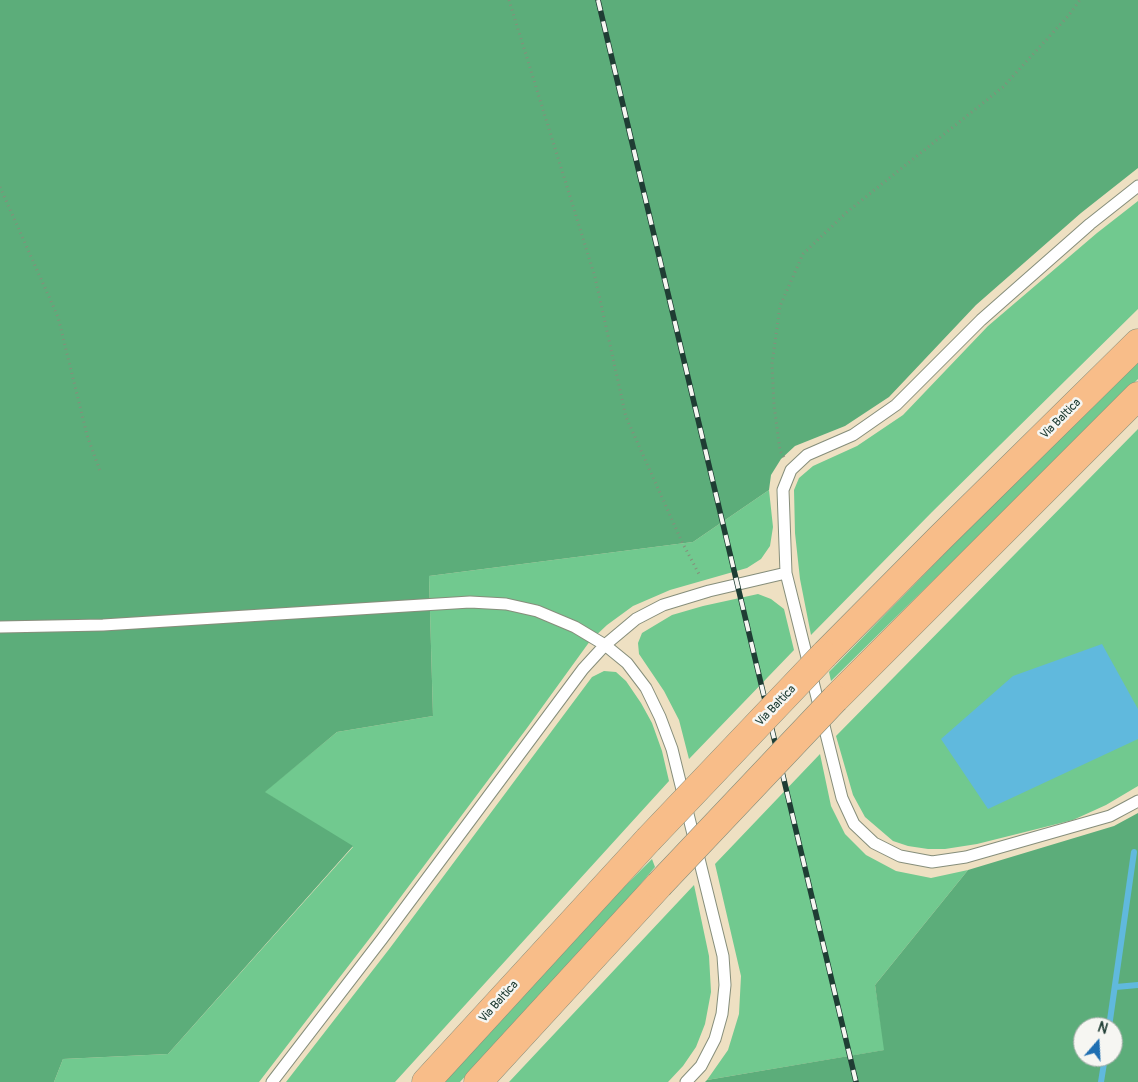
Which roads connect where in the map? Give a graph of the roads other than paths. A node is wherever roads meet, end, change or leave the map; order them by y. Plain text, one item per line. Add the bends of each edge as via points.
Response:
1 (1138, 186) edge
2 (1138, 343) edge
3 (1138, 396) edge
4 (786, 574) junction
5 (0, 627) edge
6 (605, 645) junction
7 (1138, 801) edge
8 (272, 1082) edge
9 (426, 1082) edge
10 (478, 1082) edge
11 (686, 1082) edge

1 - 4 lane via 981,320 896,405 853,435 807,455 791,470 783,490
2 - 9 highway, Via Baltica, bridge via 824,655 648,840
3 - 10 highway, bridge via 835,699
4 - 6 lane via 664,605 636,619
4 - 7 lane via 842,798 854,824 874,843 900,856 932,862 966,857 1110,816
5 - 6 lane via 103,625 470,602 506,604 537,611 575,627
6 - 8 lane
6 - 11 lane via 627,663 646,688 666,733 723,956 725,986 715,1039 701,1066

